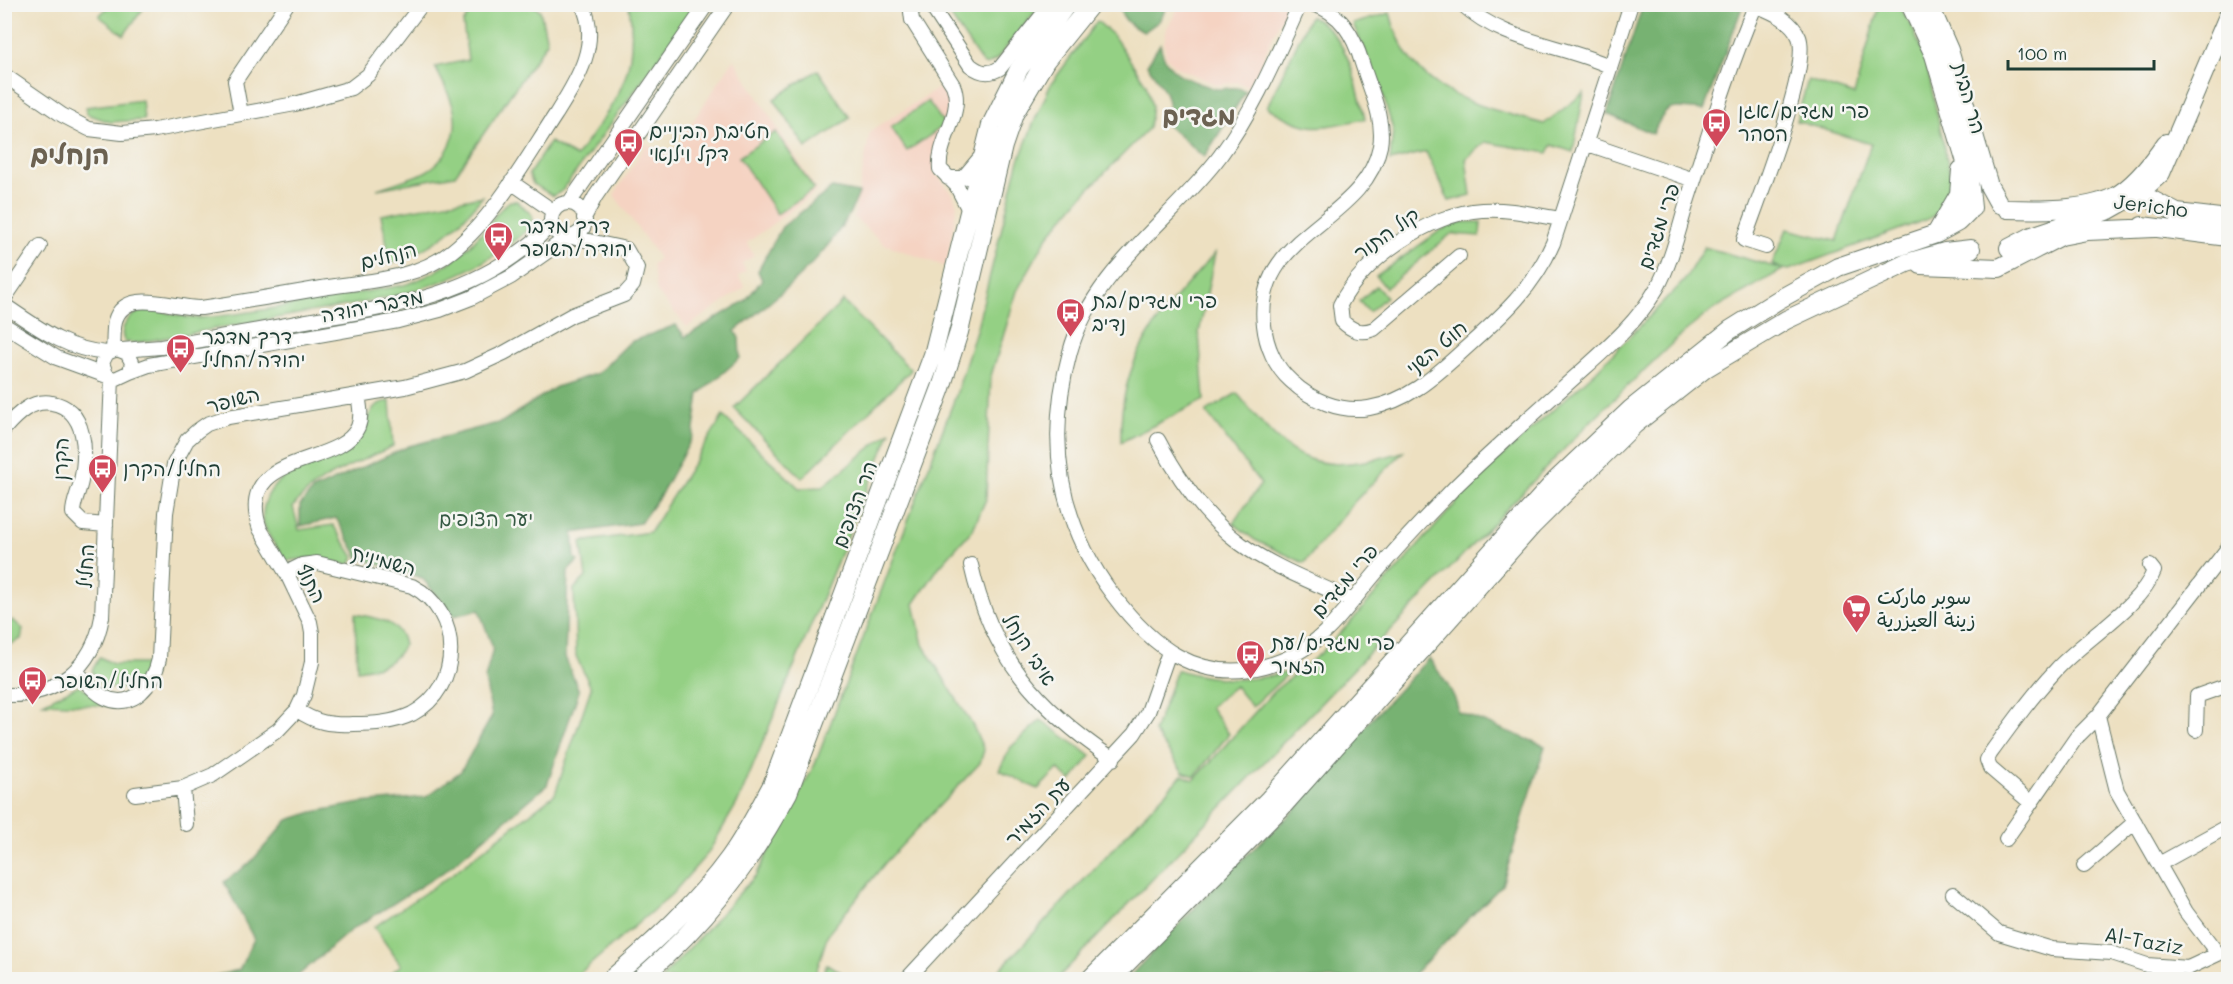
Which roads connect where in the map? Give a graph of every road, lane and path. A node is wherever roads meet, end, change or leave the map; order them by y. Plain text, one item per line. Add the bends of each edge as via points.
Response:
1 (287, 4) edge
2 (582, 4) edge
3 (707, 4) edge
4 (728, 4) edge
5 (918, 4) edge
6 (930, 4) edge
7 (1051, 4) edge
8 (1067, 4) edge
9 (1091, 4) edge
10 (1300, 4) edge
11 (1312, 4) edge
12 (1462, 4) edge
13 (1631, 4) edge
14 (1910, 4) edge
15 (1929, 4) edge
16 (1756, 5) edge
17 (418, 9) edge
18 (2229, 16) edge
19 (1609, 66) junction
20 (4, 75) edge
21 (241, 114) junction
22 (1586, 140) junction
23 (1960, 144) junction
24 (982, 155) junction
25 (948, 178) junction
26 (1694, 180) junction
27 (511, 182) junction
28 (2130, 192) junction
29 (569, 203) junction
30 (2003, 206) junction
31 (969, 210) junction
32 (1970, 210) junction
33 (552, 217) junction
34 (1560, 219) junction
35 (2229, 219) edge
36 (585, 220) junction
37 (2069, 224) junction
38 (2154, 228) junction
39 (1936, 234) junction
40 (570, 237) junction
41 (2229, 237) edge
42 (40, 246) dead end
43 (1766, 248) dead end
44 (2009, 248) junction
45 (1971, 249) junction
46 (1459, 256) dead end
47 (1870, 281) junction
48 (4, 299) edge
49 (612, 300) junction
50 (4, 305) edge
51 (4, 325) edge
52 (114, 351) junction
53 (130, 372) junction
54 (109, 376) junction
55 (358, 395) junction
56 (4, 429) edge
57 (1158, 440) dead end
58 (106, 525) junction
59 (2229, 548) edge
60 (970, 565) dead end
61 (2150, 566) dead end
62 (286, 573) junction
63 (1353, 600) junction
64 (1169, 652) junction
65 (76, 671) junction
66 (2229, 685) edge
67 (4, 694) edge
68 (297, 710) junction
69 (2098, 716) junction
70 (2196, 730) dead end
71 (1113, 759) junction
72 (183, 788) junction
73 (135, 794) dead end
74 (2031, 802) junction
75 (2135, 822) junction
76 (186, 824) dead end
77 (2229, 826) edge
78 (2006, 838) dead end
79 (2159, 864) junction
80 (2084, 866) dead end
81 (1953, 894) dead end
82 (610, 980) edge
83 (639, 980) edge
84 (906, 980) edge
85 (1089, 980) edge
86 (1110, 980) edge

1 - 21 street via 235,81
2 - 27 street, הנחלים via 589,33 584,63 568,95
3 - 29 street
4 - 36 street via 595,197
5 - 25 street via 910,12 912,20 957,95 939,164
6 - 7 street via 970,65 989,73 1000,68
8 - 24 main road, הר הצופים via 1031,50 1007,90
9 - 83 main road, הר הצופים via 1040,69 1011,123 959,332 941,388 789,793 756,850 722,897
10 - 64 street, פרי מגדים via 1257,98 1220,157 1097,295 1076,335 1065,374 1059,423 1060,472 1068,514 1115,598
11 - 34 street, חוט השני via 1332,13 1351,32 1378,112 1380,145 1360,186 1276,266 1264,299 1263,318 1270,350 1287,377 1315,399 1347,409 1389,404 1426,384 1524,293 1545,261
12 - 19 street via 1503,32
13 - 19 street, חוט השני
14 - 23 main road, הר הבית via 1934,55
15 - 30 main road, הר הבית via 1949,50 1989,186
16 - 26 street, פרי מגדים
16 - 43 street via 1788,22 1801,45 1796,83 1744,240
17 - 21 street via 368,75 351,88 318,99
18 - 28 main road via 2161,173
19 - 22 street, חוט השני
20 - 21 street via 77,124 103,133 138,132
22 - 26 street
22 - 34 street, חוט השני
23 - 32 main road, הר הבית via 1970,180
23 - 39 main road via 1959,194
24 - 25 street via 963,178
24 - 31 main road, הר הצופים
25 - 31 street via 962,193
26 - 63 street, פרי מגדים via 1663,275 1635,319 1463,480
27 - 33 street
27 - 52 street, הנחלים via 466,238 424,267 396,277 201,308 184,309 139,300 119,313
28 - 30 main road via 2080,206
28 - 35 main road, Jericho via 2177,213
28 - 37 main road via 2102,213
29 - 33 street via 558,206
29 - 36 street via 581,210
30 - 32 main road via 1985,202
30 - 44 main road via 2013,216 2016,233
31 - 82 main road, הר הצופים via 924,382 772,785 730,856 703,892
32 - 39 main road
32 - 45 main road via 1962,227
33 - 40 street via 556,232
33 - 52 street, מדבר יהודה via 542,236 502,264 435,296 208,339
34 - 46 street, קול התור via 1483,210 1430,224 1362,273 1340,305 1342,321 1357,331 1374,329
36 - 40 street via 579,233
36 - 49 street, השופר via 594,235 624,240 643,259 645,274 640,288 629,296
37 - 38 main road, Jericho via 2113,222
37 - 44 main road
38 - 41 main road, Jericho
38 - 47 main road via 2061,236 1999,268 1922,265
39 - 85 main road via 1839,267 1786,296 1730,330 1631,409 1556,480 1269,799
40 - 49 street, השופר via 621,247 632,256 637,268 633,285
40 - 53 street, מדבר יהודה via 498,285 440,310 398,321 149,365
42 - 48 street
44 - 45 main road via 1986,256
45 - 47 main road via 1927,257
47 - 86 main road via 1817,304 1734,349 1634,425 1532,526 1281,809
49 - 55 street, השופר via 572,315 504,354 465,371
50 - 52 street, מדבר יהודה via 64,343 82,350
51 - 54 street via 57,358
52 - 53 street via 130,357
52 - 54 street via 102,363
53 - 54 street via 120,379
54 - 58 street, החליל
55 - 62 street, התוף via 360,421 351,437 278,470 260,489 256,520
55 - 65 street, השופר via 217,420 187,441 174,464 169,485 156,674 139,695 113,700 95,692
56 - 58 street, הקרן via 37,403 53,403 74,414 83,438 81,480 73,513 83,523
57 - 63 street via 1189,489 1242,544
58 - 65 street, החליל via 100,629 92,650
59 - 69 street
60 - 71 street, איבי הנחל via 993,634 1020,677 1049,710
61 - 74 street via 2154,571 2151,579 2057,668 1990,754 1990,768
62 - 68 street, התוף via 312,633 310,677
62 - 68 street, השמינית via 317,563 412,586 424,592 440,610 452,646 440,684 424,705 405,717 382,723 330,725 313,721
63 - 64 street, פרי מגדים via 1327,630 1299,653 1260,668 1216,669 1196,665
64 - 71 street, עת הזמיר via 1148,712
65 - 67 street, החליל via 46,690 26,695
66 - 70 street via 2197,696
68 - 72 street, התוף via 278,730 213,775
69 - 74 street via 2076,738
69 - 75 street, Al-Taziz via 2117,791
71 - 84 street, עת הזמיר
72 - 73 street, התוף
72 - 76 street
74 - 78 street
75 - 79 street, Al-Taziz
75 - 80 street
77 - 79 street
79 - 81 street, Al-Taziz via 2186,912 2218,954 2188,968 2148,965 2111,952 2052,949 2007,938

